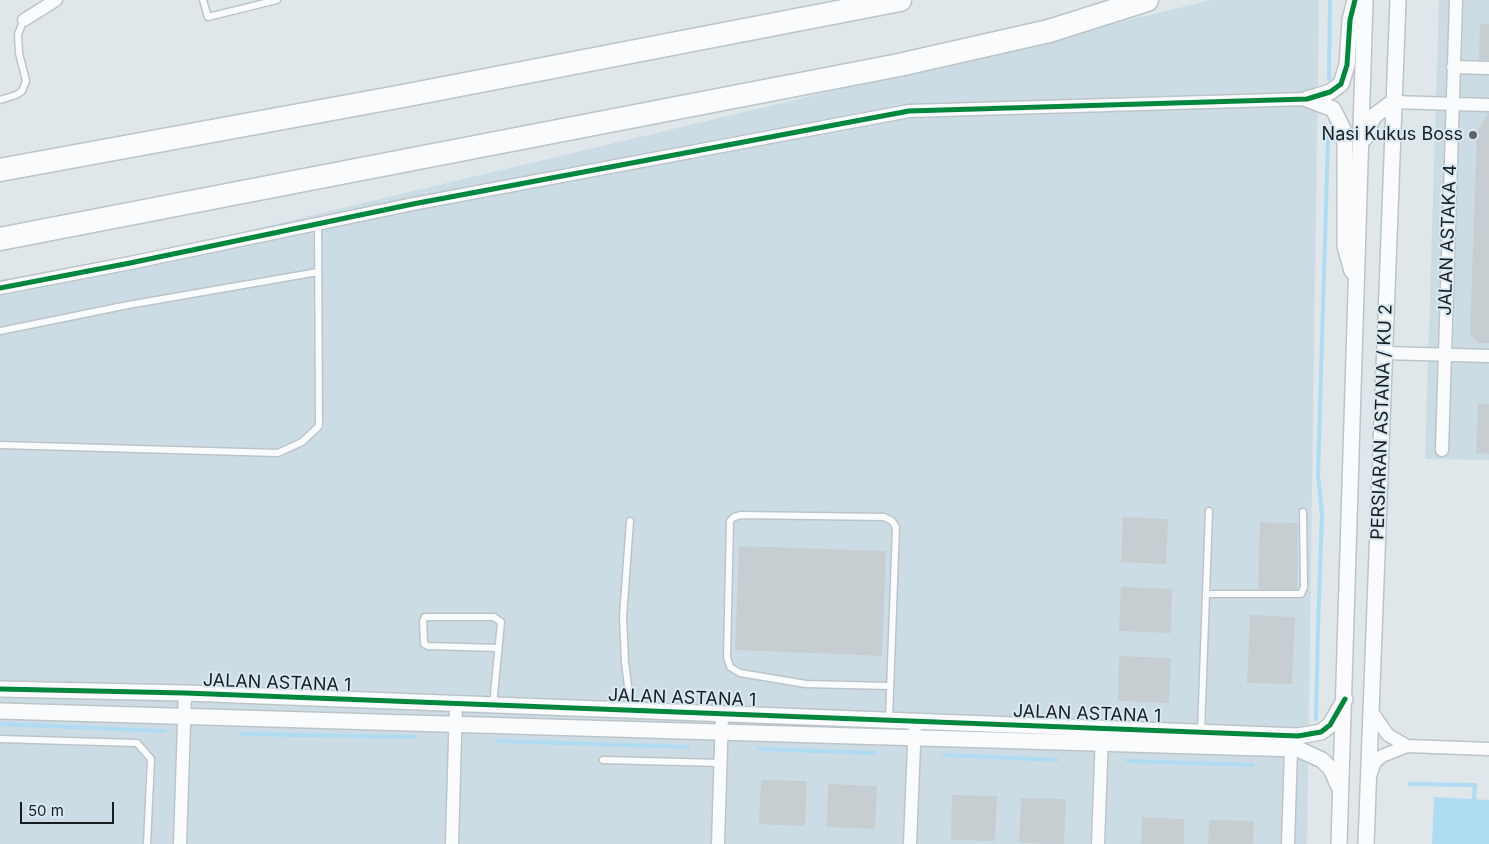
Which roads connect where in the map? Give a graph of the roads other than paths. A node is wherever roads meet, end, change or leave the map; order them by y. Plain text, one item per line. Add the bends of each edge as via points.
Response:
1 (56, 0) edge
2 (202, 0) edge
3 (277, 0) edge
4 (900, 0) edge
5 (1147, 0) edge
6 (1355, 0) edge
7 (1365, 0) edge
8 (1398, 0) edge
9 (1456, 0) edge
10 (24, 20) joint
11 (1453, 67) junction
12 (1489, 68) edge
13 (1307, 98) junction
14 (0, 100) edge
15 (1393, 102) junction
16 (1452, 104) junction
17 (1489, 105) edge
18 (1360, 156) junction
19 (0, 170) edge
20 (318, 224) junction
21 (0, 239) edge
22 (318, 272) junction
23 (1356, 284) junction
24 (0, 288) edge
25 (0, 331) edge
26 (1385, 353) junction
27 (1444, 354) junction
28 (1489, 356) edge
29 (0, 445) edge
30 (1442, 450) dead end
31 (1209, 511) dead end
32 (1304, 512) dead end
33 (630, 521) dead end
34 (1206, 594) junction
35 (498, 648) junction
36 (890, 686) junction
37 (0, 689) edge
38 (185, 693) junction
39 (1345, 699) junction
40 (456, 703) junction
41 (493, 705) junction
42 (1370, 709) junction
43 (0, 710) edge
44 (631, 710) junction
45 (722, 714) junction
46 (184, 716) junction
47 (889, 720) junction
48 (915, 721) junction
49 (456, 724) junction
50 (722, 732) junction
51 (1102, 736) junction
52 (0, 738) edge
53 (914, 738) junction
54 (1201, 739) junction
55 (1406, 746) junction
56 (1489, 749) edge
57 (1291, 750) junction
58 (603, 760) dead end
59 (720, 763) junction
60 (1340, 789) junction
61 (1367, 789) junction
62 (147, 844) edge
63 (180, 844) edge
64 (452, 844) edge
65 (718, 844) edge
66 (910, 844) edge
67 (1098, 844) edge
68 (1288, 844) edge
69 (1339, 844) edge
70 (1366, 844) edge

1 - 10 street
2 - 3 lane via 208,17
4 - 19 highway
5 - 21 highway via 1049,31 899,65
6 - 13 street via 1350,20 1347,65 1341,84 1330,92
7 - 18 street, PERSIARAN ASTANA / KU 2
8 - 15 street, PERSIARAN ASTANA / KU 2
9 - 11 street, JALAN ASTAKA 4
10 - 14 lane via 18,34 26,80 22,91
11 - 12 street
11 - 16 street, JALAN ASTAKA 4
13 - 20 street via 909,111
13 - 23 street via 1333,109 1343,129 1345,246
15 - 16 street
15 - 18 street via 1370,122
15 - 26 street, PERSIARAN ASTANA / KU 2
16 - 17 street
16 - 27 street, JALAN ASTAKA 4
18 - 23 street, PERSIARAN ASTANA / KU 2
20 - 22 lane
20 - 24 street
22 - 25 lane
22 - 29 lane via 319,426 302,442 278,453
23 - 39 street, PERSIARAN ASTANA / KU 2
26 - 27 street
26 - 42 street, PERSIARAN ASTANA / KU 2
27 - 28 street
27 - 30 street, JALAN ASTAKA 4
31 - 34 lane
32 - 34 lane via 1304,587 1301,594
33 - 44 lane via 623,617
34 - 54 lane
35 - 35 lane via 501,622 494,617 425,617 423,621 424,644 428,646
35 - 41 lane
36 - 36 lane via 806,684 740,673 730,666 727,657 730,521 734,517 884,517 892,521 896,527
36 - 47 lane
37 - 38 street, JALAN ASTANA 1
38 - 40 street, JALAN ASTANA 1
38 - 46 street
39 - 54 street, JALAN ASTANA 1 via 1330,725 1312,735
39 - 60 street, PERSIARAN ASTANA / KU 2
40 - 41 street, JALAN ASTANA 1
40 - 49 street
41 - 44 street, JALAN ASTANA 1
42 - 55 street via 1388,735
42 - 61 street, PERSIARAN ASTANA / KU 2
43 - 46 street, JALAN ASTANA 1
44 - 45 street, JALAN ASTANA 1
45 - 47 street, JALAN ASTANA 1
45 - 50 street
46 - 49 street, JALAN ASTANA 1
46 - 63 street
47 - 48 street, JALAN ASTANA 1
48 - 51 street, JALAN ASTANA 1
48 - 53 street
49 - 50 street, JALAN ASTANA 1
49 - 64 street
50 - 53 street, JALAN ASTANA 1
50 - 59 street
51 - 53 street, JALAN ASTANA 1
51 - 54 street, JALAN ASTANA 1
51 - 67 street
52 - 62 lane via 137,743 151,759
53 - 66 street
54 - 57 street, JALAN ASTANA 1
55 - 56 street
55 - 61 street via 1375,762
57 - 60 street, JALAN ASTANA 1 via 1322,760 1331,769
57 - 68 street
58 - 59 lane
59 - 65 street
60 - 69 street, PERSIARAN ASTANA / KU 2
61 - 70 street, PERSIARAN ASTANA / KU 2

